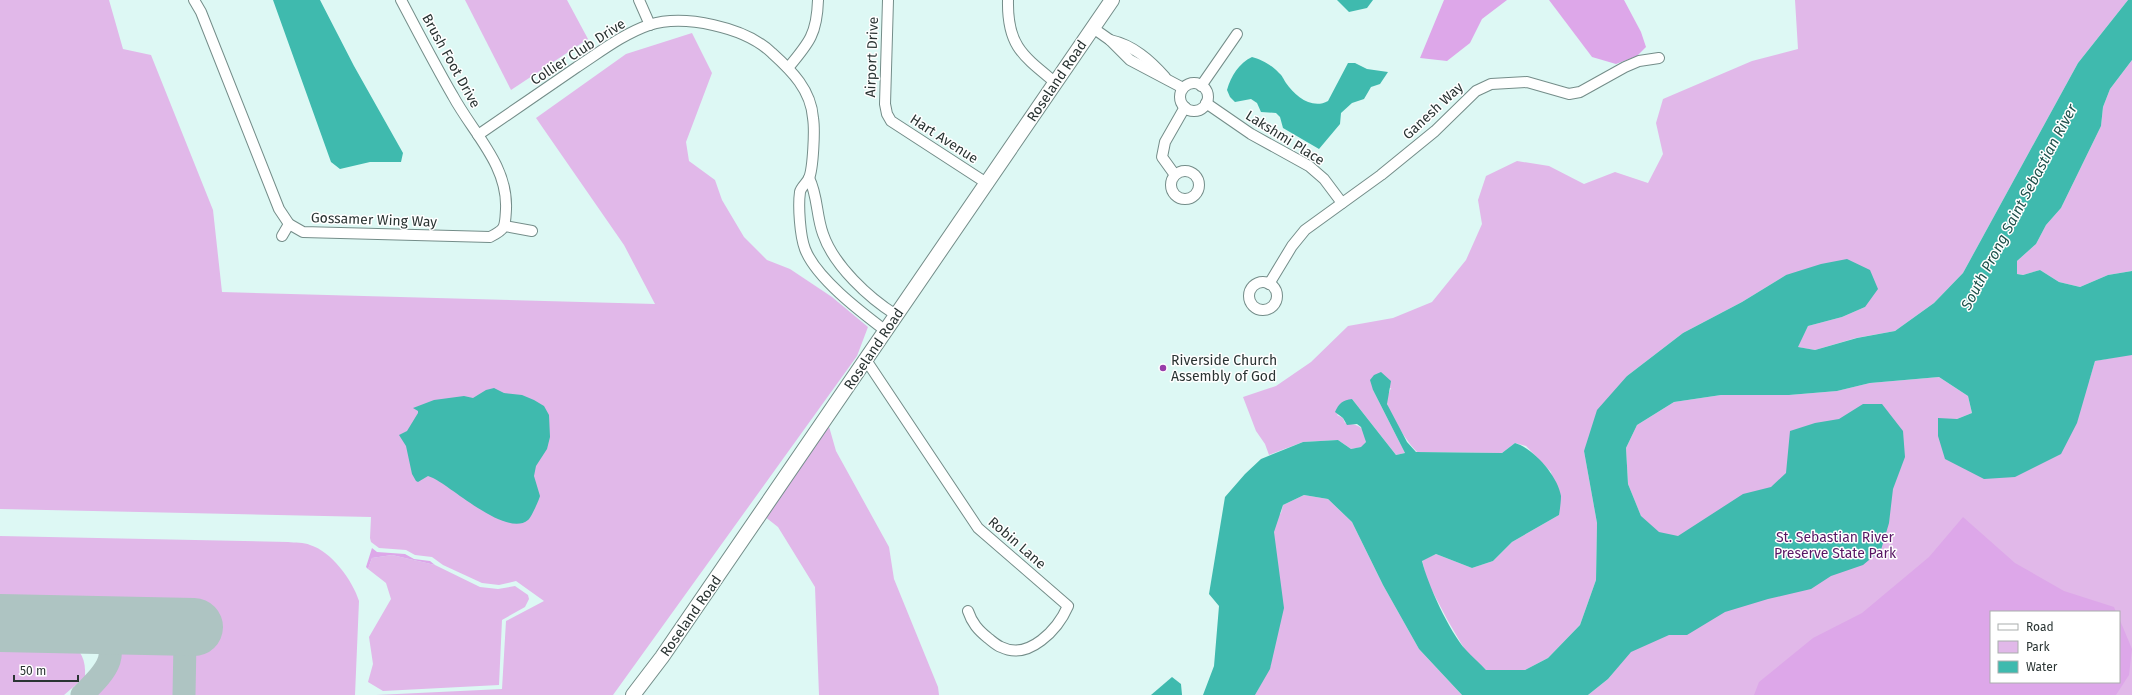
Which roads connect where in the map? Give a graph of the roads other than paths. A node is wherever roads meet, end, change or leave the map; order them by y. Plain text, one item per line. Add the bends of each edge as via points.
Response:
1 (194, 0) edge
2 (401, 0) edge
3 (639, 0) edge
4 (818, 0) edge
5 (888, 0) edge
6 (1008, 0) edge
7 (1112, 0) edge
8 (650, 25) junction
9 (1093, 28) junction
10 (1237, 34) dead end
11 (1125, 50) junction
12 (1145, 57) junction
13 (1659, 58) dead end
14 (1139, 66) junction
15 (788, 68) junction
16 (1167, 78) junction
17 (1056, 83) junction
18 (1201, 86) junction
19 (1183, 88) junction
20 (1206, 104) junction
21 (1185, 108) junction
22 (887, 114) joint
23 (478, 135) junction
24 (1175, 175) dead end
25 (809, 178) junction
26 (988, 184) junction
27 (1342, 203) junction
28 (289, 224) junction
29 (505, 226) junction
30 (532, 231) dead end
31 (282, 236) dead end
32 (1269, 284) dead end
33 (858, 286) junction
34 (846, 298) junction
35 (896, 315) junction
36 (886, 331) junction
37 (866, 360) junction
38 (968, 611) dead end
39 (633, 695) edge

1 - 28 street via 279,209
2 - 23 street, Brush Foot Drive via 461,111
3 - 8 street
4 - 15 street via 817,22 808,45
5 - 22 street, Airport Drive via 885,104
6 - 17 street via 1008,17 1013,39 1025,58
7 - 9 main road, Roseland Road
8 - 15 street, Collier Club Drive via 673,22 701,23 735,31 767,48
8 - 23 street, Collier Club Drive via 618,40
9 - 11 street
9 - 17 main road, Roseland Road
10 - 18 street
11 - 12 street
11 - 14 street
12 - 14 street
12 - 16 street
13 - 27 street, Ganesh Way via 1639,61 1580,92 1569,94 1527,82 1491,84 1476,91 1435,132
14 - 16 street
15 - 25 street, Collier Club Drive via 803,85 814,119
16 - 19 street
17 - 26 main road, Roseland Road
18 - 19 street via 1190,84
18 - 20 street via 1207,95
19 - 21 street via 1181,100
20 - 21 street via 1196,110
20 - 27 street, Lakshmi Place via 1251,134 1309,166 1324,179
21 - 24 street via 1164,142 1162,157
22 - 26 street, Hart Avenue via 891,121
23 - 29 street via 500,172 506,194
25 - 33 street, Collier Club Drive via 815,190 823,235
25 - 34 street, Collier Club Drive via 800,191 800,222 804,249 820,273
26 - 35 main road, Roseland Road
27 - 32 street, Ganesh Way via 1305,230
28 - 29 street, Gossamer Wing Way via 303,232 490,237 501,232
28 - 31 street
29 - 30 street
33 - 34 street
33 - 35 street, Collier Club Drive via 876,303
34 - 36 street, Collier Club Drive
35 - 36 main road, Roseland Road
36 - 37 main road, Roseland Road
37 - 38 street, Robin Lane via 978,528 1068,606 1062,619 1037,644 1019,650 1001,648 973,624
37 - 39 main road, Roseland Road via 662,658

